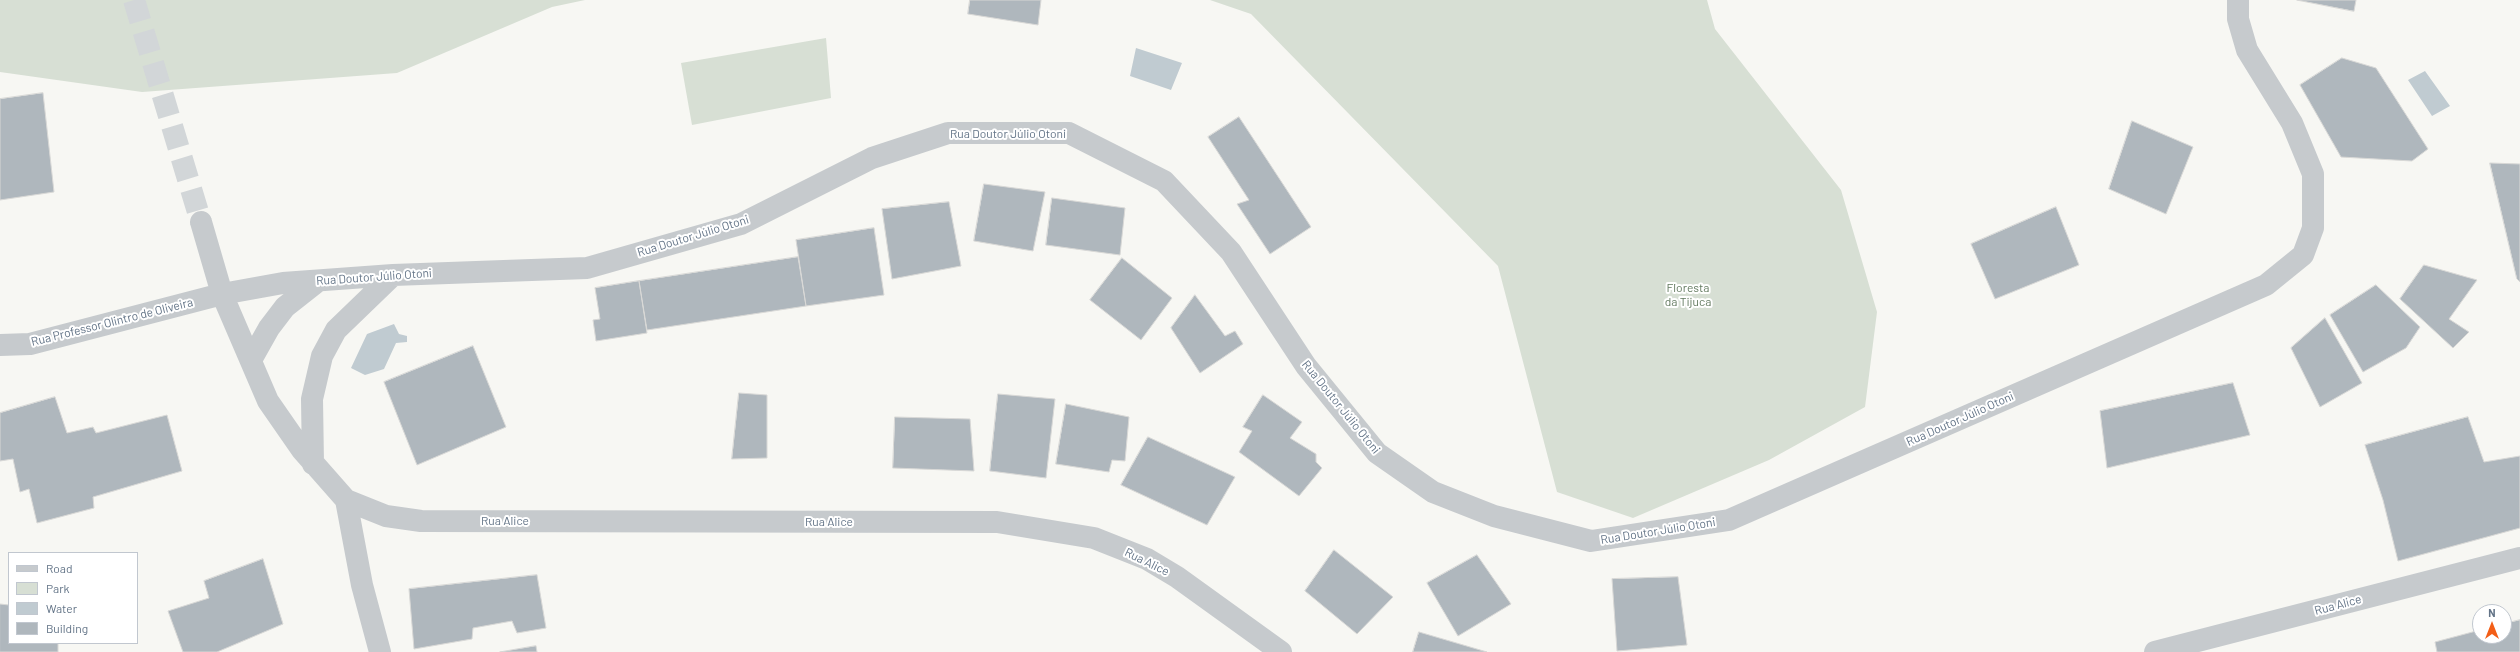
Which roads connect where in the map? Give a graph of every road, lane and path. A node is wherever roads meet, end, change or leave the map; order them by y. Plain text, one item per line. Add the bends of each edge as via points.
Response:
1 (2238, 0) edge
2 (201, 222) tunnel mouth
3 (393, 275) junction
4 (318, 281) junction
5 (222, 294) junction
6 (0, 345) edge
7 (251, 360) junction
8 (313, 464) junction
9 (346, 500) junction
10 (2520, 558) edge
11 (380, 652) edge
12 (1281, 652) edge
13 (2156, 652) edge

1 - 3 street, Rua Doutor Júlio Otoni via 2238,18 2247,50 2292,123 2313,174 2313,228 2303,255 2266,285 1729,520 1591,541 1494,516 1433,492 1376,453 1306,366 1232,252 1164,181 1069,133 948,133 872,158 741,224 587,268
2 - 5 street
3 - 4 street, Rua Doutor Júlio Otoni
3 - 8 street via 336,330 322,356 312,399
4 - 5 street, Rua Doutor Júlio Otoni via 282,283
4 - 7 street via 285,307 269,328
5 - 6 street, Rua Professor Olintro de Oliveira via 30,344
5 - 7 street
7 - 8 street via 268,401
8 - 9 street
9 - 11 street via 362,585
9 - 12 street, Rua Alice via 386,516 421,521 997,522 1094,538 1147,559 1177,577
10 - 13 street, Rua Alice

